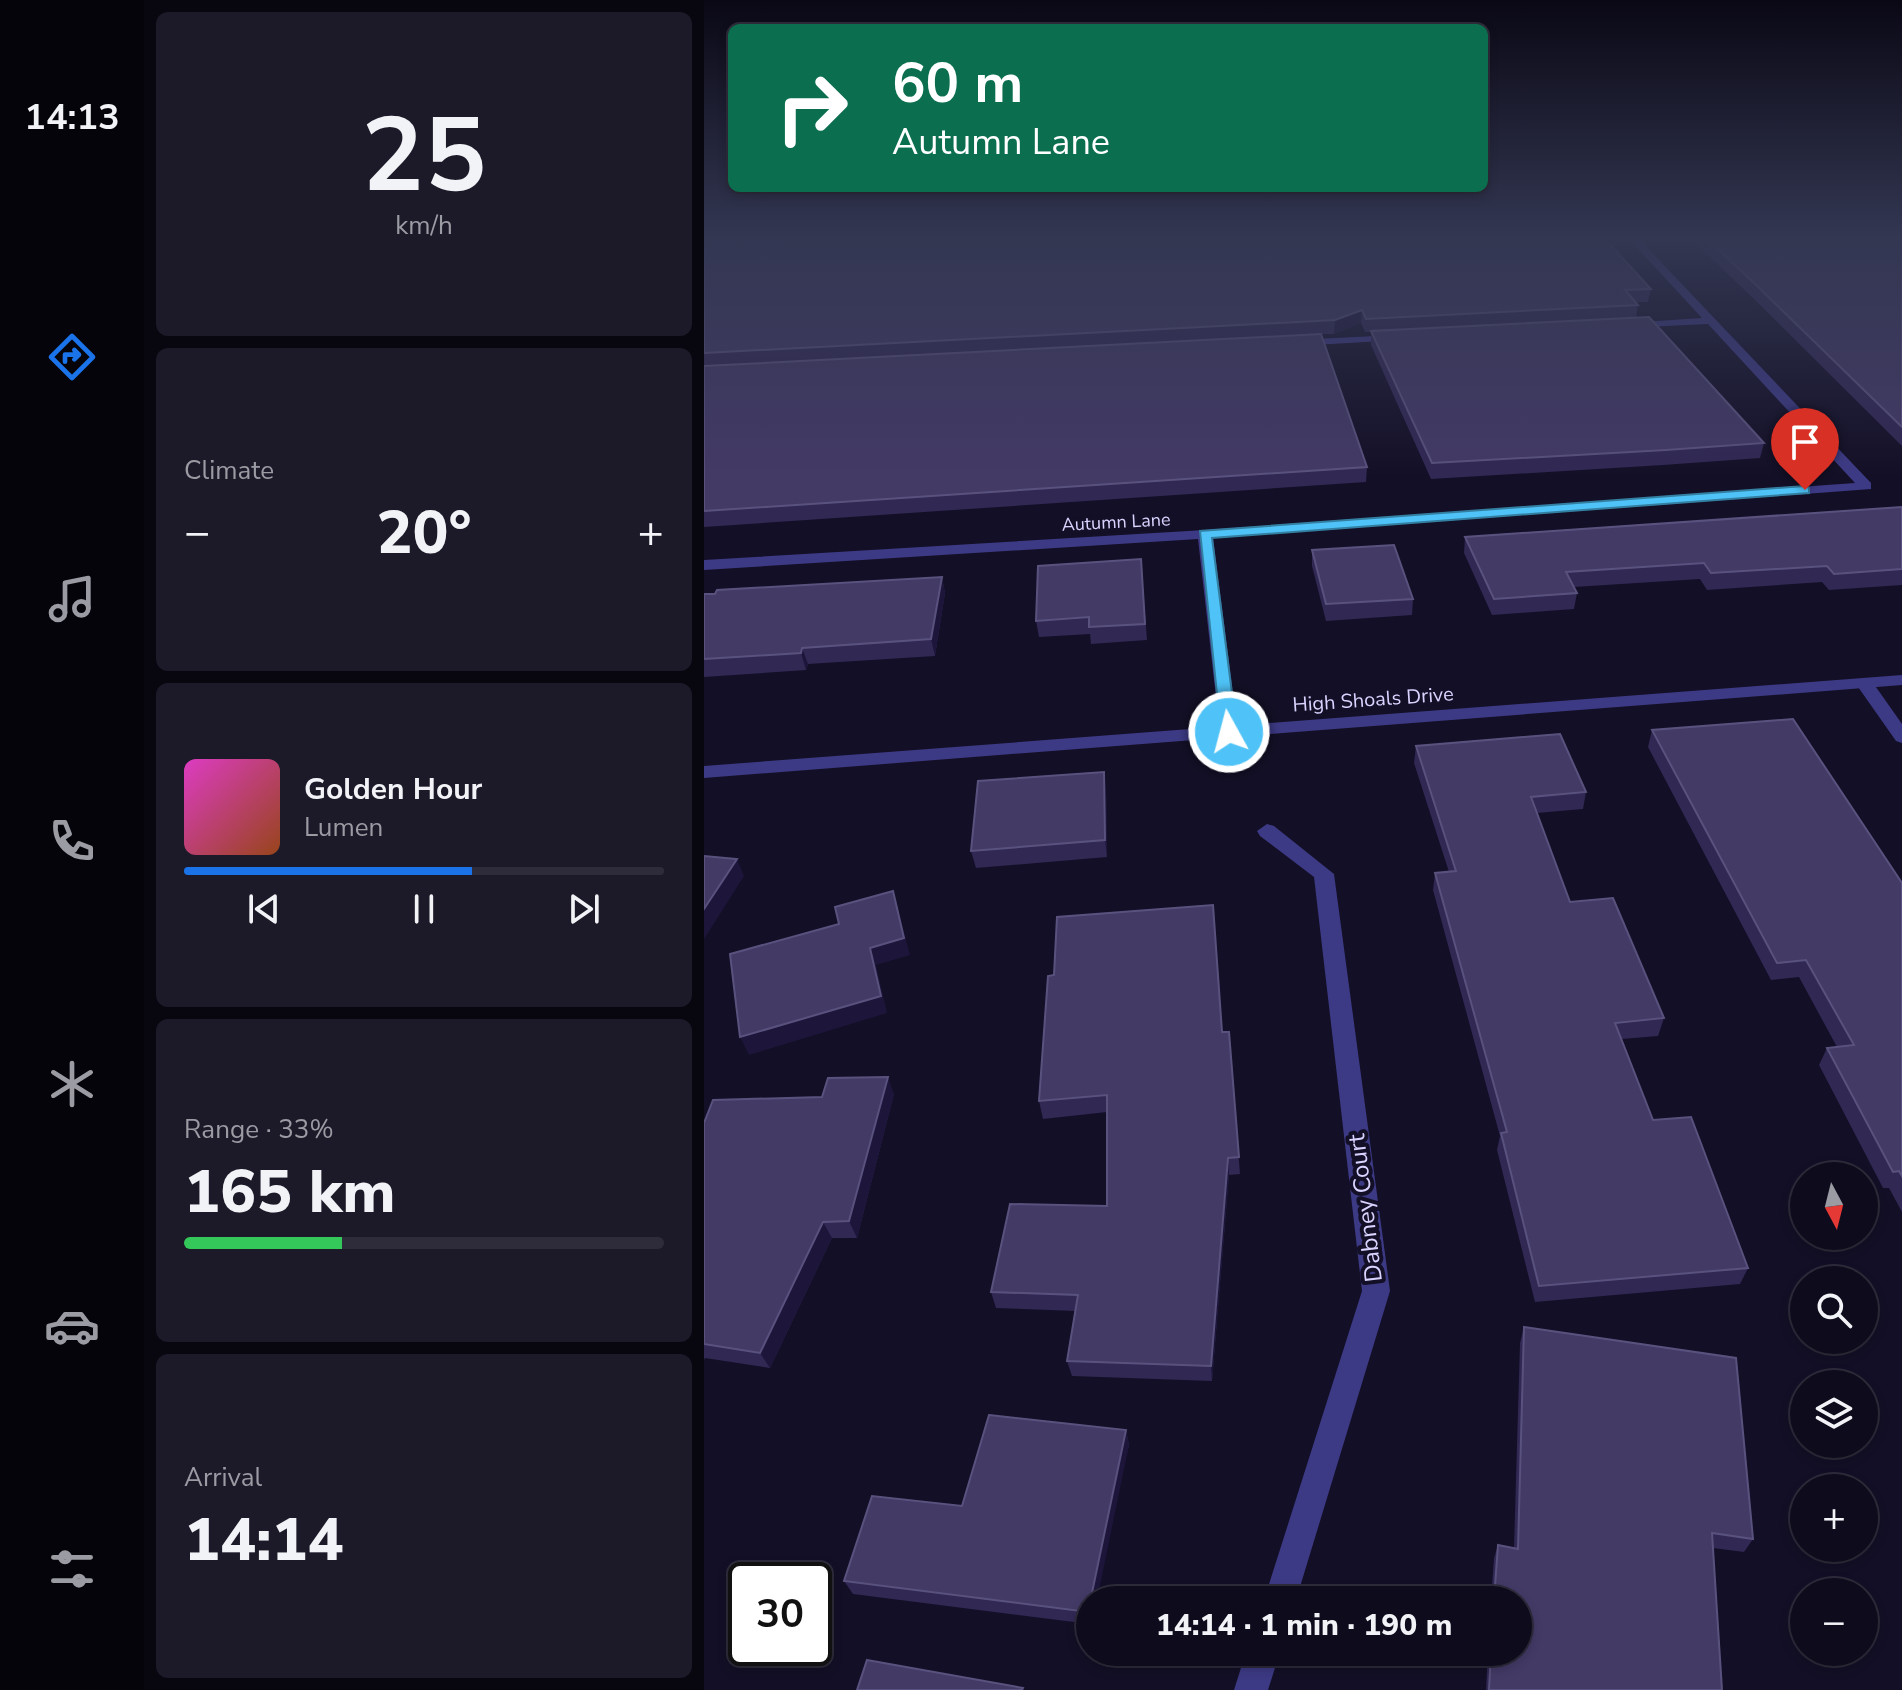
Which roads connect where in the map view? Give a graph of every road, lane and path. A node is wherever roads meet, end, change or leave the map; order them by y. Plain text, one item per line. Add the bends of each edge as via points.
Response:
1 (1711, 321) joint
2 (1617, 326) edge
3 (1412, 337) edge
4 (1286, 343) edge
5 (1205, 534) junction
6 (704, 565) edge
7 (1902, 680) edge
8 (1865, 684) junction
9 (1229, 732) junction
10 (1902, 737) edge
11 (704, 772) edge
12 (1267, 831) dead end
13 (1284, 1586) edge
14 (1259, 1666) edge
15 (1251, 1690) edge

1 - 2 street
1 - 5 street, Autumn Lane via 1866,486
3 - 4 street
5 - 6 street, Autumn Lane
5 - 9 street
7 - 8 street, High Shoals Drive
8 - 9 street, High Shoals Drive
8 - 10 street
9 - 11 street, High Shoals Drive
12 - 13 street, Dabney Court via 1324,874 1376,1291
14 - 15 street

